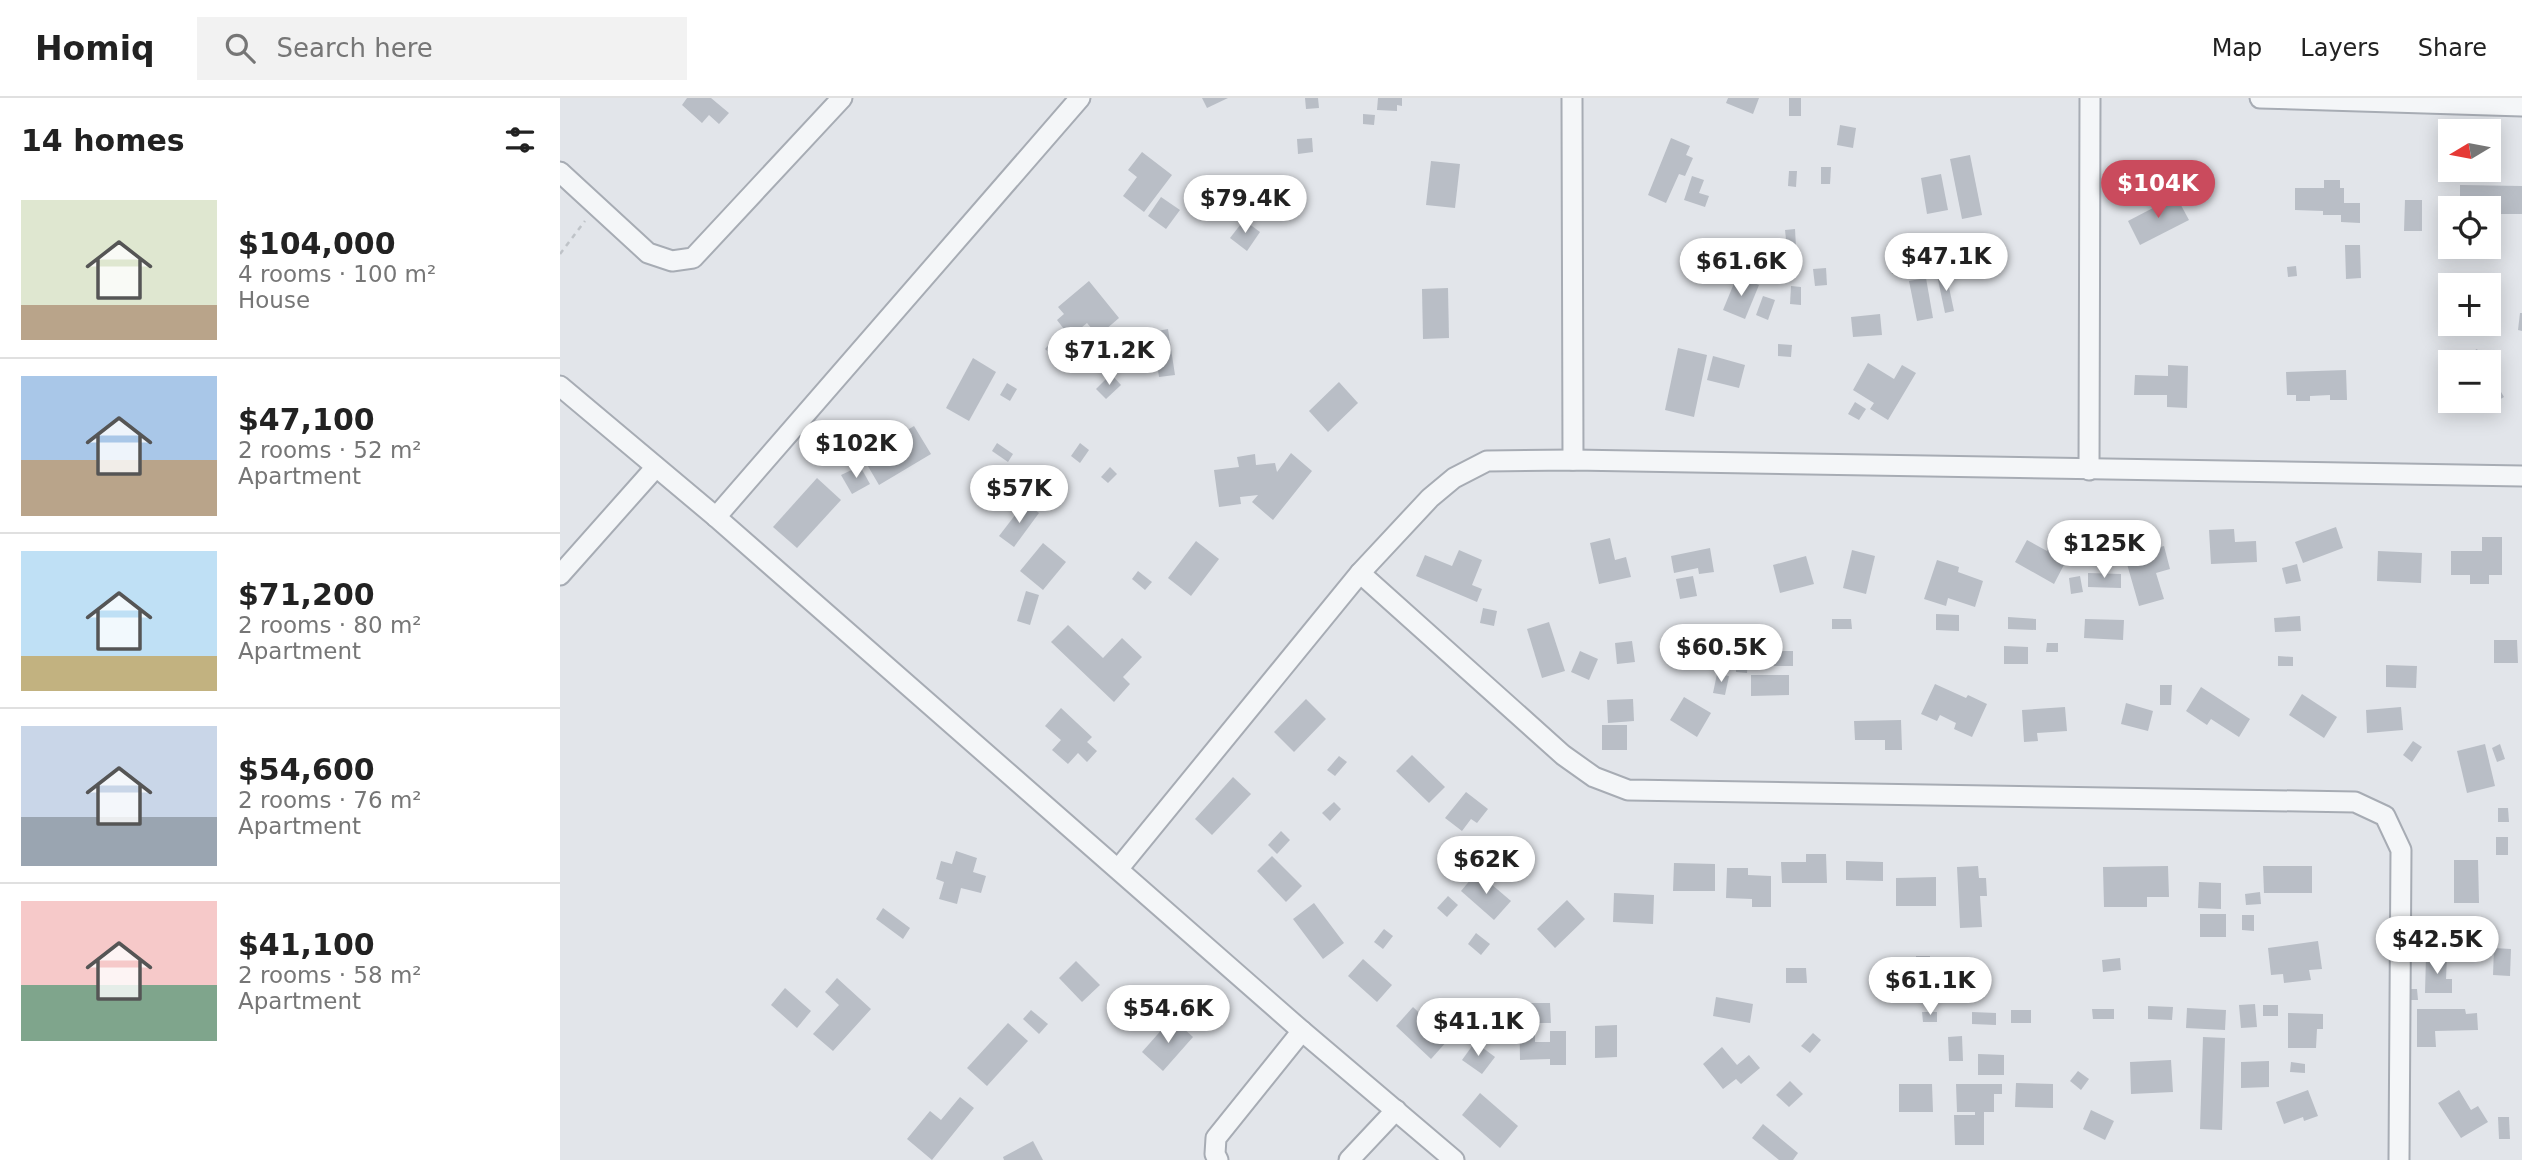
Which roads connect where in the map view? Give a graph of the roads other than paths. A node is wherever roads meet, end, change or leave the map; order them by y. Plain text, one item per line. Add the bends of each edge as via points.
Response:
1 (842, 98) edge
2 (1080, 98) edge
3 (1572, 98) edge
4 (2090, 98) edge
5 (2260, 98) edge
6 (2522, 106) edge
7 (560, 172) edge
8 (560, 386) edge
9 (1573, 460) junction
10 (656, 467) junction
11 (2089, 470) junction
12 (2522, 476) edge
13 (716, 517) junction
14 (1360, 573) junction
15 (560, 575) edge
16 (1119, 868) junction
17 (1302, 1031) junction
18 (1396, 1110) junction
19 (1218, 1160) edge
20 (1349, 1160) edge
21 (1454, 1160) edge
22 (2399, 1160) edge

1 - 7 street via 693,258 672,261 648,253
2 - 13 street
3 - 9 street
4 - 11 street
5 - 6 street
8 - 10 street
9 - 11 street
9 - 14 street via 1488,461 1454,478
10 - 13 street
10 - 15 street
11 - 12 street
13 - 16 street
14 - 16 street
14 - 22 street via 1563,755 1594,778 1628,790 2355,802 2385,817 2401,850
16 - 17 street
17 - 18 street
17 - 19 street via 1216,1138
18 - 20 street
18 - 21 street

